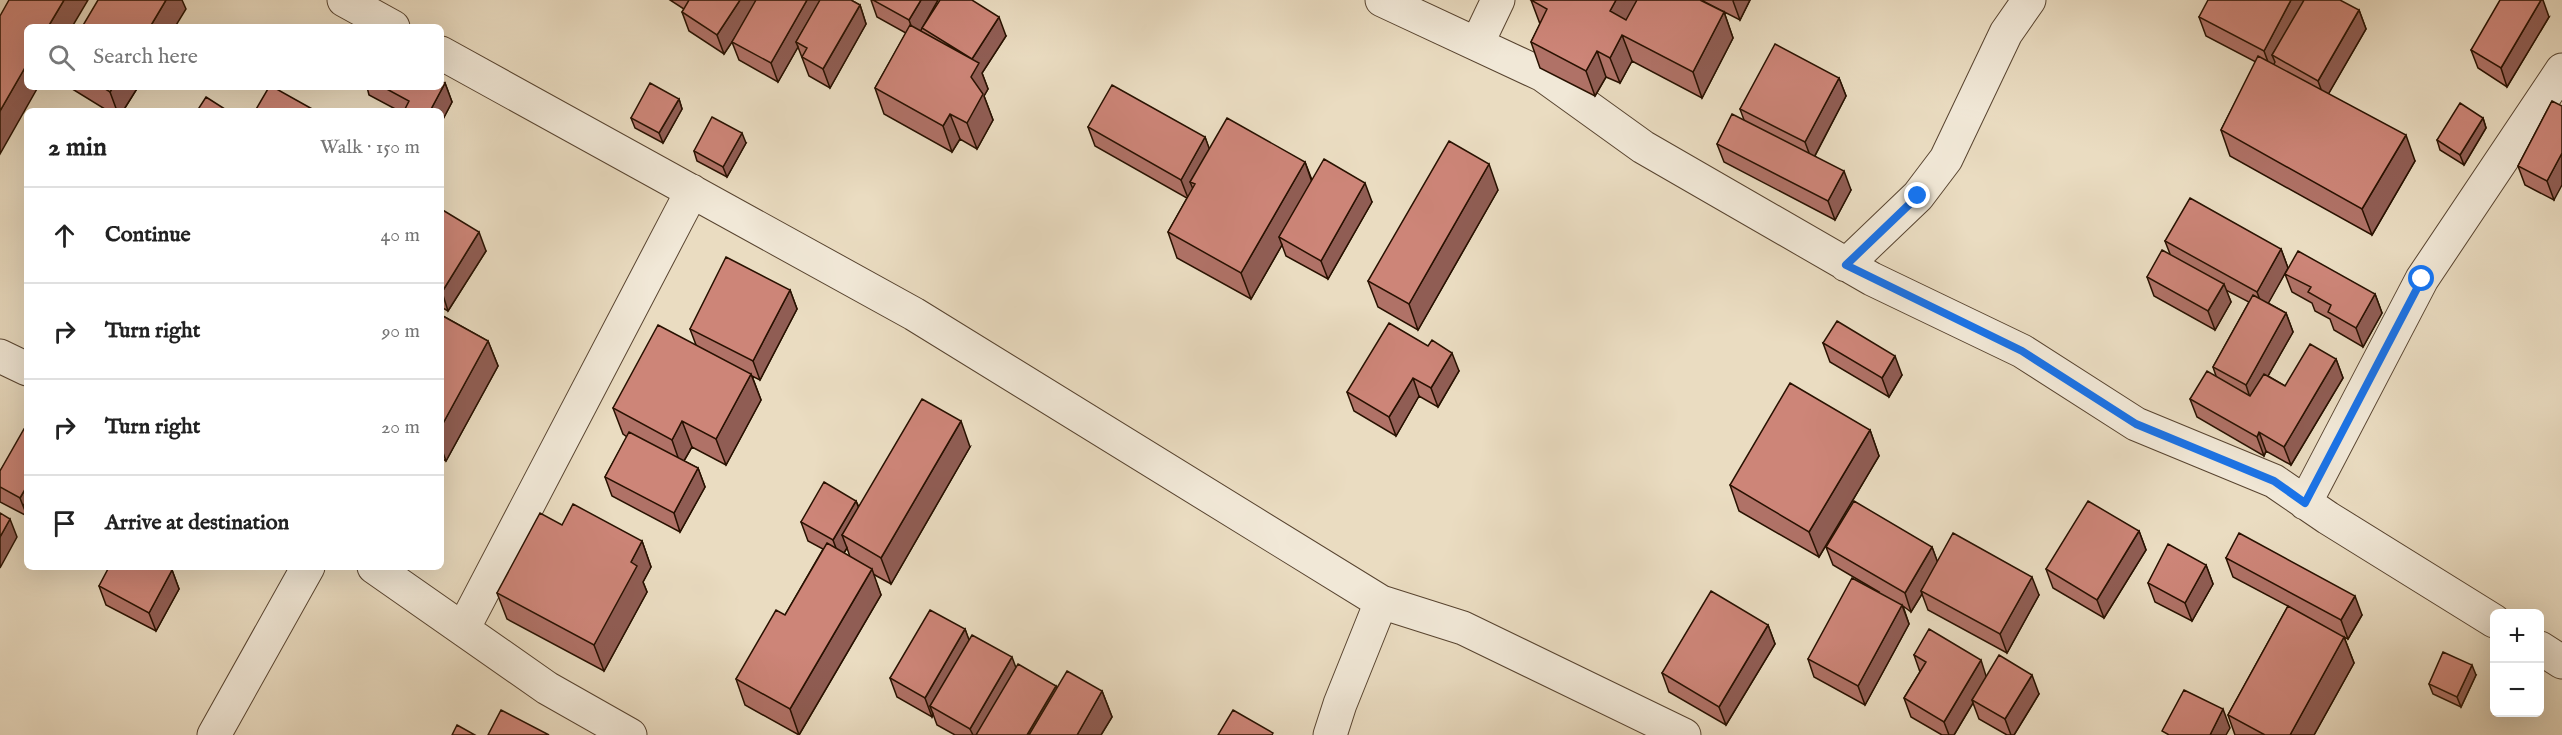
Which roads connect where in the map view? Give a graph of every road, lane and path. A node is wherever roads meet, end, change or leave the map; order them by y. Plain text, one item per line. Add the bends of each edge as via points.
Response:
1 (344, 0) edge
2 (1382, 0) edge
3 (1498, 0) edge
4 (2029, 0) edge
5 (388, 24) edge
6 (1477, 44) junction
7 (444, 55) edge
8 (2562, 70) edge
9 (692, 191) junction
10 (1846, 265) junction
11 (0, 356) edge
12 (24, 368) edge
13 (2305, 503) junction
14 (306, 570) edge
15 (378, 570) edge
16 (1382, 602) junction
17 (2490, 619) edge
18 (463, 629) junction
19 (2544, 651) edge
20 (2562, 662) edge
21 (214, 735) edge
22 (630, 735) edge
23 (1330, 735) edge
24 (1684, 735) edge

1 - 5 street
2 - 6 street
3 - 6 street
4 - 10 street via 2006,33 1946,159 1918,196
6 - 10 street via 1543,75 1643,147
7 - 9 street
8 - 13 street via 2422,279
9 - 16 street via 914,314
9 - 18 street
10 - 13 street via 2022,351 2136,424 2274,481
11 - 12 street
13 - 17 street
14 - 21 street
15 - 18 street
16 - 23 street
16 - 24 street via 1463,628
18 - 22 street via 547,688
19 - 20 street

